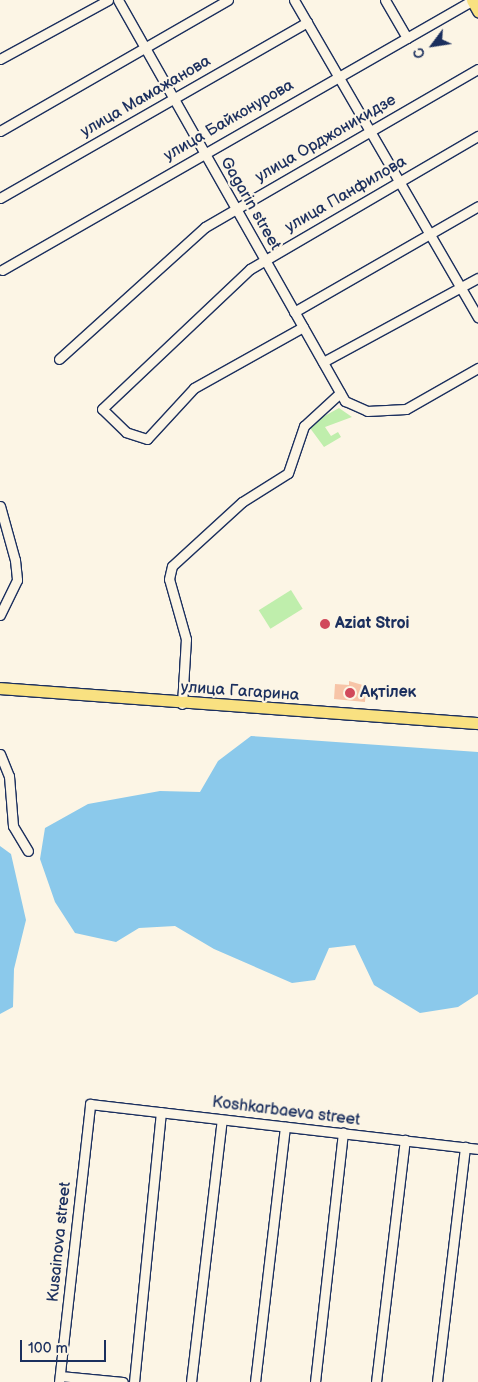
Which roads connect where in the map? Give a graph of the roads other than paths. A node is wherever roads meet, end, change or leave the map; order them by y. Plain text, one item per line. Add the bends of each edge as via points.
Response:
1 (108, 0) edge
2 (118, 0) edge
3 (228, 0) edge
4 (294, 0) edge
5 (385, 0) edge
6 (472, 0) edge
7 (478, 11) edge
8 (307, 22) junction
9 (407, 38) junction
10 (144, 49) junction
11 (0, 58) edge
12 (478, 69) edge
13 (337, 77) junction
14 (172, 99) junction
15 (0, 131) edge
16 (369, 132) junction
17 (478, 136) edge
18 (203, 154) junction
19 (398, 183) junction
20 (0, 198) edge
21 (478, 206) edge
22 (235, 208) junction
23 (429, 234) junction
24 (264, 260) junction
25 (2, 270) dead end
26 (478, 278) edge
27 (462, 288) junction
28 (294, 312) junction
29 (478, 318) edge
30 (303, 327) junction
31 (59, 359) dead end
32 (323, 362) junction
33 (478, 368) edge
34 (340, 394) junction
35 (0, 506) edge
36 (0, 615) edge
37 (0, 688) edge
38 (182, 704) junction
39 (478, 723) edge
40 (0, 754) edge
41 (28, 851) dead end
42 (90, 1104) joint
43 (162, 1112) junction
44 (222, 1120) junction
45 (285, 1127) junction
46 (343, 1133) junction
47 (405, 1140) junction
48 (466, 1147) junction
49 (478, 1149) edge
50 (60, 1379) edge
51 (102, 1381) edge
52 (123, 1382) edge
53 (134, 1382) edge
54 (191, 1382) edge
55 (255, 1382) edge
56 (315, 1382) edge
57 (376, 1382) edge
58 (438, 1382) edge

1 - 11 street
2 - 10 street, Gagarin street
3 - 10 street
4 - 8 street
5 - 9 street
6 - 7 main road
6 - 9 street, улица Байконурова
8 - 13 street
8 - 14 street, улица Мамажанова
9 - 13 street, улица Байконурова
10 - 14 street, Gagarin street
10 - 15 street
12 - 16 street, улица Орджоникидзе
13 - 16 street
13 - 18 street, улица Байконурова
14 - 18 street, Gagarin street
14 - 20 street, улица Мамажанова
16 - 19 street
16 - 22 street, улица Орджоникидзе
17 - 19 street, улица Панфилова
18 - 22 street, Gagarin street
18 - 25 street, улица Байконурова
19 - 23 street
19 - 24 street, улица Панфилова
21 - 23 street
22 - 24 street, Gagarin street
22 - 31 street, улица Орджоникидзе via 205,227
23 - 27 street
23 - 28 street
24 - 28 street, Gagarin street
24 - 30 street, улица Панфилова via 102,408 126,432 146,439 194,388
26 - 27 street
27 - 29 street
27 - 32 street
28 - 30 street, Gagarin street
30 - 32 street, Gagarin street
32 - 34 street, Gagarin street
33 - 34 street, Gagarin street via 406,409 367,411 351,406
34 - 38 street via 304,426 288,473 242,502 172,566 169,579 186,639
35 - 36 street via 15,560 17,580
37 - 38 main road, улица Гагарина
38 - 39 main road, улица Гагарина
40 - 41 street via 9,776 13,826
42 - 43 street, Koshkarbaeva street
42 - 50 street, Kusainova street
43 - 44 street, Koshkarbaeva street
43 - 53 street
44 - 45 street, Koshkarbaeva street
44 - 54 street
45 - 46 street, Koshkarbaeva street
45 - 55 street
46 - 47 street, Koshkarbaeva street
46 - 56 street
47 - 48 street, Koshkarbaeva street
47 - 57 street
48 - 49 street, Koshkarbaeva street
48 - 58 street
50 - 51 street
51 - 52 street

